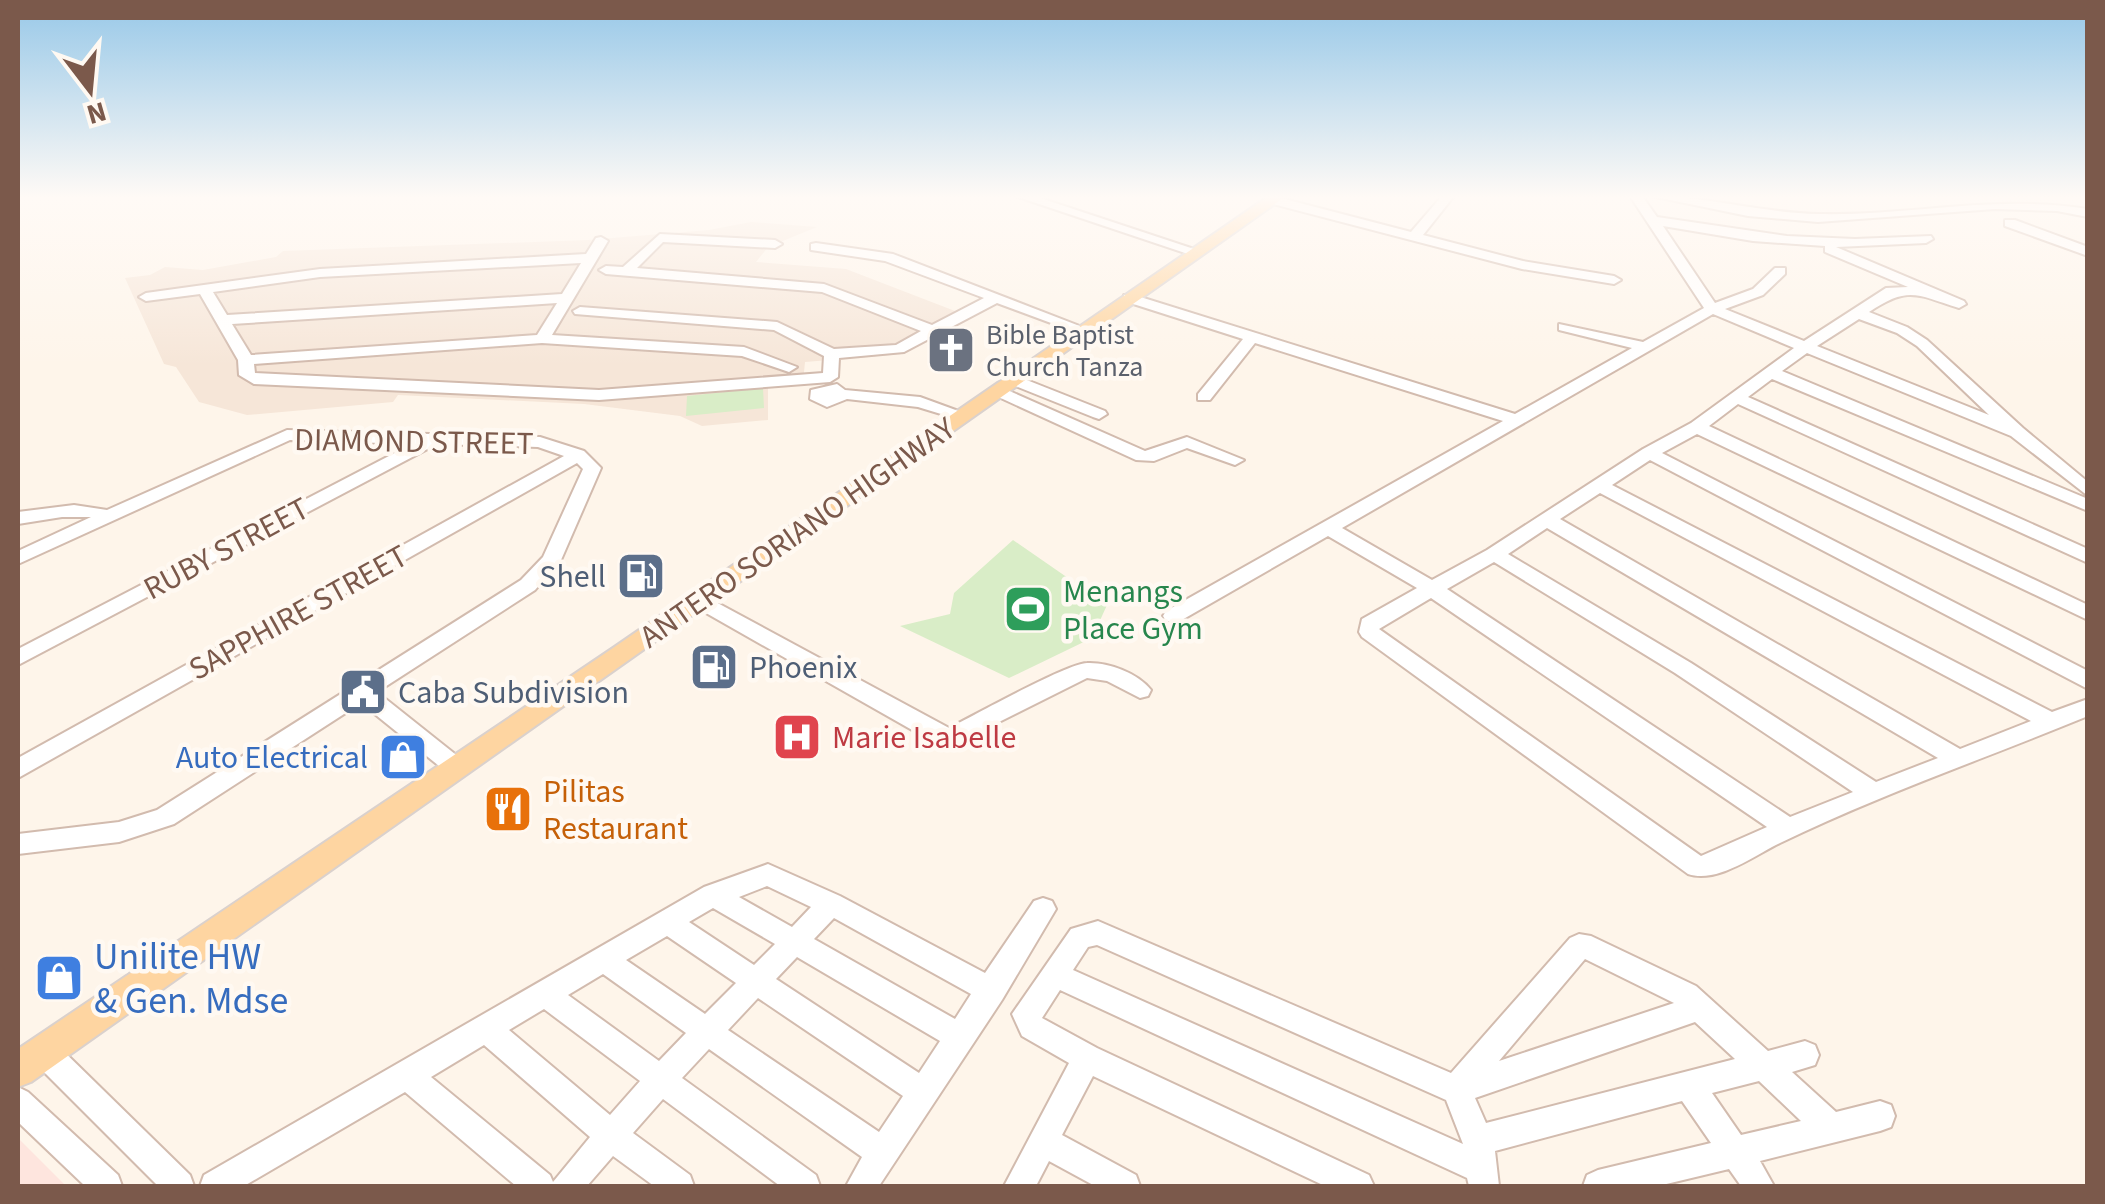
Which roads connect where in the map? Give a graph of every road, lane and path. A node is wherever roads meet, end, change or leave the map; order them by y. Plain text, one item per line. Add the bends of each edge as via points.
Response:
1 (595, 252) edge
2 (645, 252) edge
3 (868, 252) edge
4 (1196, 252) edge
5 (1473, 252) edge
6 (1672, 252) edge
7 (1835, 252) edge
8 (592, 258) junction
9 (606, 270) dead end
10 (626, 271) junction
11 (1780, 271) dead end
12 (1614, 280) dead end
13 (204, 290) junction
14 (1932, 293) junction
15 (146, 296) dead end
16 (568, 298) junction
17 (994, 298) junction
18 (1129, 298) junction
19 (1959, 304) dead end
20 (1712, 310) junction
21 (580, 311) dead end
22 (1858, 314) junction
23 (220, 320) junction
24 (1564, 327) dead end
25 (1083, 330) junction
26 (933, 331) junction
27 (1252, 336) junction
28 (542, 338) junction
29 (1806, 346) junction
30 (1648, 348) junction
31 (246, 360) junction
32 (784, 373) junction
33 (1772, 373) junction
34 (833, 376) junction
35 (1006, 385) junction
36 (1204, 397) dead end
37 (1737, 398) junction
38 (1099, 414) dead end
39 (964, 416) junction
40 (1520, 422) junction
41 (1698, 427) junction
42 (2017, 432) junction
43 (435, 438) junction
44 (1649, 453) junction
45 (578, 455) junction
46 (1235, 460) dead end
47 (1599, 485) junction
48 (2088, 492) edge
49 (2088, 506) edge
50 (106, 516) junction
51 (18, 518) edge
52 (1548, 520) junction
53 (1329, 528) junction
54 (1494, 554) junction
55 (18, 558) edge
56 (2088, 558) edge
57 (1430, 588) junction
58 (699, 600) junction
59 (2088, 614) edge
60 (1173, 616) dead end
61 (18, 658) edge
62 (2088, 681) edge
63 (1140, 690) dead end
64 (361, 691) junction
65 (2088, 707) edge
66 (2050, 721) junction
67 (1957, 758) junction
68 (457, 768) junction
69 (18, 769) edge
70 (1874, 793) junction
71 (1788, 828) junction
72 (18, 844) edge
73 (713, 894) junction
74 (831, 904) junction
75 (1043, 910) dead end
76 (669, 923) junction
77 (795, 942) junction
78 (604, 960) junction
79 (1055, 975) junction
80 (757, 980) junction
81 (992, 991) junction
82 (546, 994) junction
83 (1701, 1006) junction
84 (486, 1029) junction
85 (707, 1032) junction
86 (960, 1038) junction
87 (43, 1052) junction
88 (1805, 1054) dead end
89 (1087, 1058) junction
90 (1764, 1065) junction
91 (18, 1070) edge
92 (407, 1075) junction
93 (661, 1079) junction
94 (1688, 1085) junction
95 (1456, 1090) junction
96 (922, 1092) junction
97 (18, 1102) edge
98 (1880, 1116) dead end
99 (1831, 1128) junction
100 (612, 1136) junction
101 (1044, 1141) junction
102 (1735, 1152) junction
103 (882, 1153) junction
104 (1481, 1165) edge
105 (107, 1186) edge
106 (180, 1186) edge
107 (214, 1186) edge
108 (539, 1186) edge
109 (568, 1186) edge
110 (678, 1186) edge
111 (805, 1186) edge
112 (861, 1186) edge
113 (1018, 1186) edge
114 (1124, 1186) edge
115 (1358, 1186) edge
116 (1598, 1186) edge
117 (1759, 1186) edge

1 - 8 street
2 - 10 street
3 - 17 street
4 - 18 main road, ANTERO SORIANO HIGHWAY
5 - 12 street
6 - 20 street
7 - 14 street
8 - 13 street via 320,273
8 - 16 street
9 - 10 street
10 - 26 street via 824,288
11 - 20 street via 1758,292
13 - 15 street
13 - 23 street
14 - 19 street
14 - 22 street via 1890,291
16 - 23 street
16 - 28 street
17 - 25 street
17 - 26 street
18 - 25 main road, ANTERO SORIANO HIGHWAY
18 - 27 street
20 - 29 street
20 - 30 street
21 - 34 street via 777,326
22 - 29 street
22 - 42 street via 1922,343
23 - 31 street
24 - 30 street
25 - 35 main road, ANTERO SORIANO HIGHWAY
26 - 34 street
27 - 36 street
27 - 40 street
28 - 31 street
28 - 32 street via 744,352
29 - 33 street
29 - 42 street
30 - 40 street
31 - 32 street via 248,375 265,382 600,395
32 - 34 street
33 - 37 street
33 - 49 street
34 - 39 street
35 - 38 street
35 - 39 main road, ANTERO SORIANO HIGHWAY
35 - 46 street via 1142,456 1186,442
37 - 41 street
37 - 56 street
39 - 58 main road, ANTERO SORIANO HIGHWAY
40 - 53 street
41 - 44 street
41 - 59 street
42 - 48 street
43 - 45 street, DIAMOND STREET via 540,442
43 - 50 street, DIAMOND STREET via 287,435
43 - 61 street, RUBY STREET
44 - 47 street
44 - 62 street
45 - 64 street, DIAMOND STREET via 591,464 591,474 543,571
45 - 69 street, SAPPHIRE STREET
47 - 52 street
47 - 66 street
50 - 51 street via 93,510
50 - 55 street, DIAMOND STREET
52 - 54 street
52 - 67 street
53 - 57 street
53 - 60 street
54 - 57 street
54 - 70 street
57 - 71 street
57 - 71 street via 1369,624 1368,632 1684,862 1710,866
58 - 63 street via 936,734 951,737 1085,670 1112,674
58 - 68 main road, ANTERO SORIANO HIGHWAY
64 - 68 street
64 - 72 street, DIAMOND STREET via 165,817 118,832
65 - 66 street
66 - 67 street
67 - 70 street
68 - 87 main road, ANTERO SORIANO HIGHWAY
70 - 71 street
73 - 74 street via 768,874
73 - 76 street
73 - 77 street
74 - 77 street
74 - 81 street
75 - 81 street
76 - 78 street
76 - 80 street
77 - 80 street
77 - 86 street
78 - 82 street
78 - 85 street
79 - 89 street via 1026,1022
79 - 95 street via 1080,938 1098,933
79 - 104 street
80 - 85 street
80 - 96 street
81 - 86 street
82 - 84 street
82 - 93 street
83 - 90 street
83 - 95 street
83 - 95 street via 1579,946
84 - 92 street
84 - 100 street
85 - 93 street
85 - 103 street
86 - 96 street
87 - 91 main road, ANTERO SORIANO HIGHWAY
87 - 106 street
88 - 90 street
89 - 101 street
89 - 115 street
90 - 94 street
90 - 99 street
92 - 107 street
92 - 108 street
93 - 100 street
93 - 111 street
94 - 102 street
94 - 104 street
95 - 104 street
96 - 103 street
97 - 105 street
98 - 99 street
99 - 102 street
100 - 109 street
100 - 110 street
101 - 113 street
101 - 114 street
102 - 116 street
102 - 117 street
103 - 112 street

